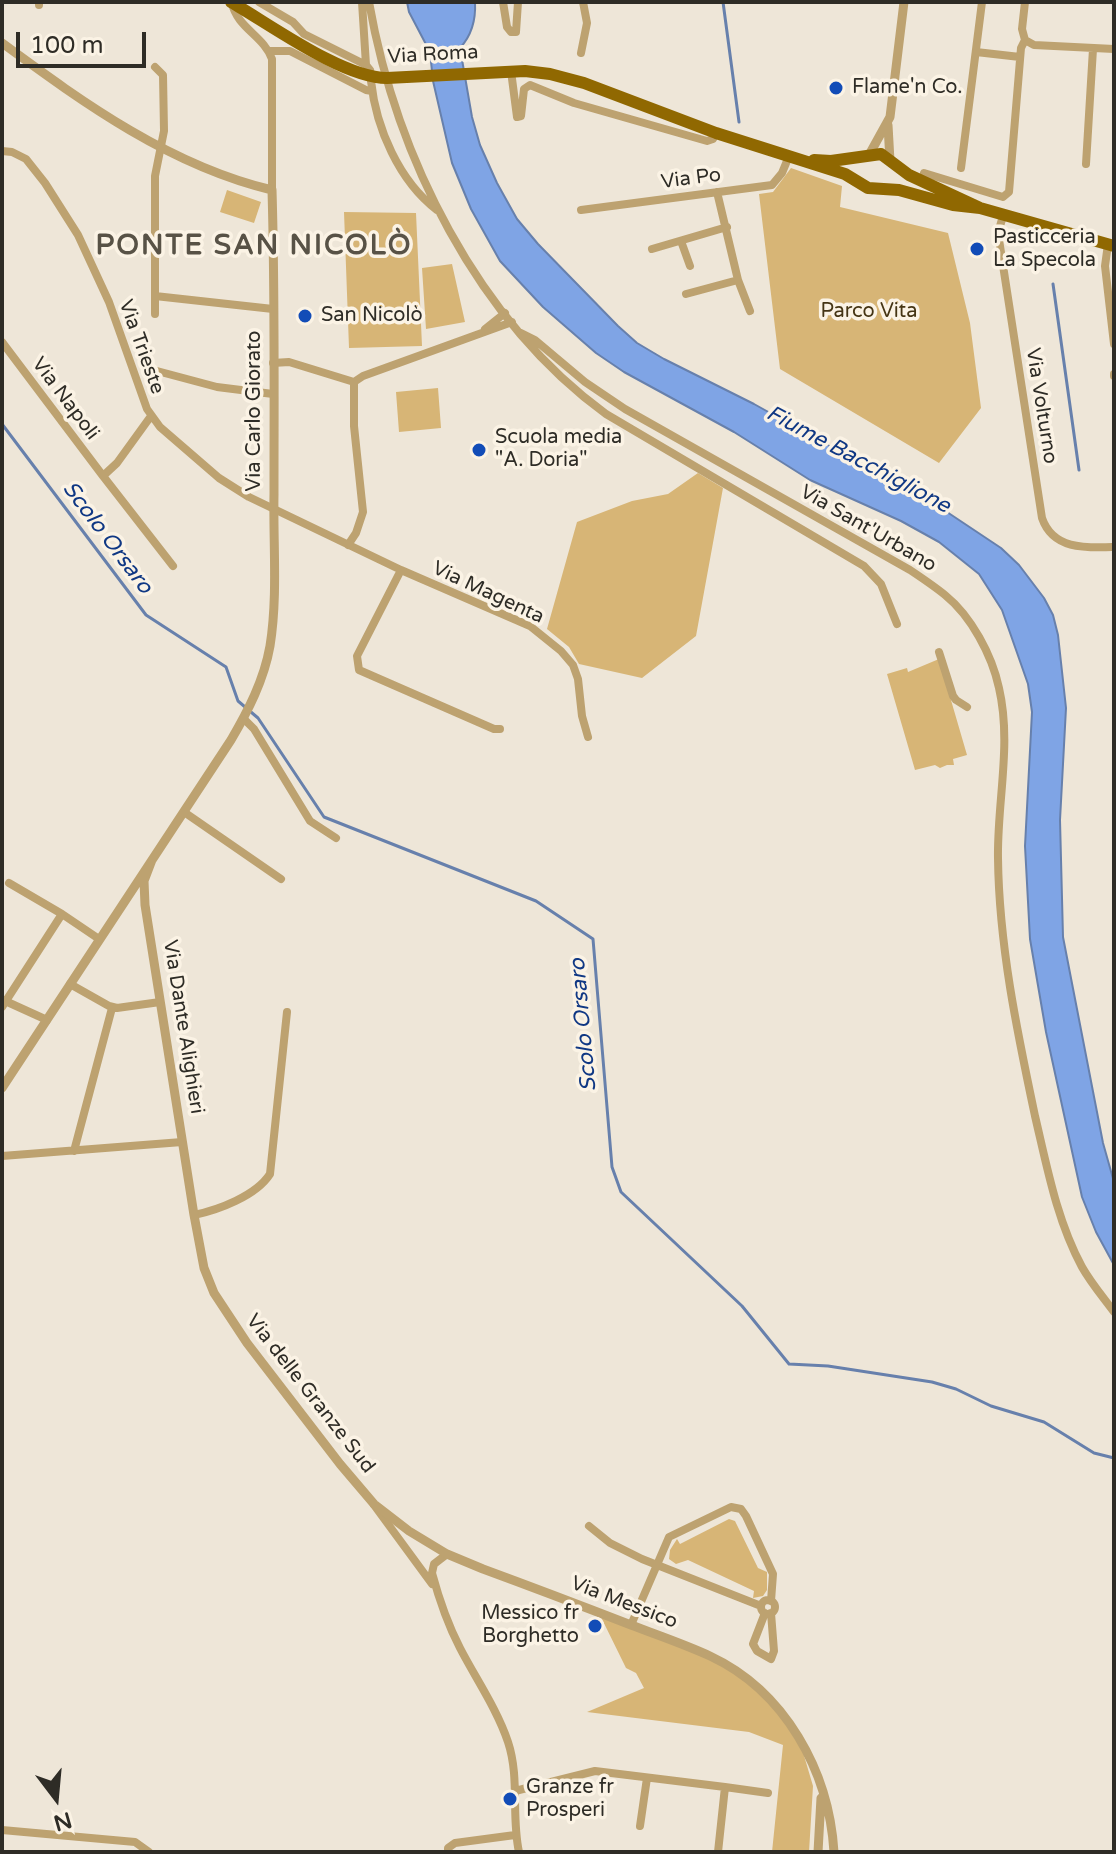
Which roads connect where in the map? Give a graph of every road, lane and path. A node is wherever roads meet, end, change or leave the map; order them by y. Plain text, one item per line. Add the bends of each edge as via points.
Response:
1 (259, 2) edge
2 (362, 2) edge
3 (369, 2) edge
4 (503, 2) edge
5 (518, 2) edge
6 (583, 2) edge
7 (904, 2) edge
8 (982, 2) edge
9 (1025, 2) edge
10 (237, 4) edge
11 (1025, 40) junction
12 (4, 45) edge
13 (1093, 49) junction
14 (1114, 49) edge
15 (269, 51) junction
16 (976, 52) junction
17 (581, 53) dead end
18 (2, 57) edge
19 (1020, 57) junction
20 (155, 67) dead end
21 (511, 71) junction
22 (391, 78) junction
23 (372, 86) joint
24 (888, 122) junction
25 (716, 133) junction
26 (162, 150) junction
27 (2, 151) edge
28 (867, 156) junction
29 (792, 158) junction
30 (891, 163) junction
31 (1086, 164) dead end
32 (961, 168) dead end
33 (924, 173) dead end
34 (864, 186) junction
35 (882, 188) junction
36 (272, 190) junction
37 (717, 192) junction
38 (980, 208) junction
39 (581, 210) dead end
40 (441, 213) junction
41 (1003, 216) junction
42 (727, 227) junction
43 (681, 241) junction
44 (1111, 245) edge
45 (652, 249) dead end
46 (690, 266) dead end
47 (738, 280) junction
48 (686, 294) dead end
49 (155, 296) junction
50 (273, 309) junction
51 (750, 311) dead end
52 (505, 313) junction
53 (155, 314) dead end
54 (512, 322) junction
55 (481, 332) junction
56 (521, 333) junction
57 (2, 342) edge
58 (1114, 344) edge
59 (273, 363) junction
60 (157, 371) dead end
61 (354, 382) junction
62 (273, 394) junction
63 (151, 416) junction
64 (103, 476) junction
65 (274, 503) junction
66 (348, 545) junction
67 (1114, 547) edge
68 (173, 566) dead end
69 (401, 570) junction
70 (897, 624) dead end
71 (939, 652) dead end
72 (967, 707) dead end
73 (244, 717) junction
74 (500, 729) dead end
75 (588, 737) dead end
76 (184, 812) junction
77 (336, 838) dead end
78 (152, 860) junction
79 (281, 879) dead end
80 (9, 883) dead end
81 (144, 887) junction
82 (123, 902) junction
83 (145, 905) junction
84 (62, 914) junction
85 (99, 939) junction
86 (70, 984) junction
87 (160, 1002) junction
88 (3, 1003) edge
89 (112, 1008) junction
90 (287, 1012) dead end
91 (47, 1020) junction
92 (2, 1088) edge
93 (182, 1142) junction
94 (74, 1151) junction
95 (2, 1156) edge
96 (191, 1201) joint
97 (194, 1215) junction
98 (1114, 1312) edge
99 (374, 1504) junction
100 (589, 1526) dead end
101 (447, 1554) junction
102 (657, 1565) junction
103 (437, 1591) junction
104 (766, 1611) junction
105 (631, 1625) junction
106 (647, 1778) junction
107 (821, 1783) junction
108 (725, 1787) junction
109 (515, 1791) junction
110 (768, 1793) dead end
111 (640, 1826) dead end
112 (2, 1830) edge
113 (515, 1835) junction
114 (149, 1852) edge
115 (448, 1852) edge
116 (519, 1852) edge
117 (718, 1852) edge
118 (818, 1852) edge
119 (834, 1852) edge

1 - 2 street, Via Roma via 304,34 368,68
3 - 22 street, Via Sant'Urbano
4 - 5 street via 509,32 517,30
6 - 17 street via 587,23
7 - 24 street
8 - 16 street
9 - 11 street
10 - 15 street via 239,20
10 - 22 main road, Via Roma via 347,68
11 - 13 street
11 - 19 street
12 - 18 street
12 - 26 street
13 - 14 street
13 - 31 street
15 - 23 street, Via Roma via 290,51 366,90
15 - 36 street, Via Carlo Giorato
16 - 19 street
16 - 32 street
19 - 33 street via 1009,192 1003,197
20 - 26 street via 163,75
21 - 22 main road, Via Roma
21 - 25 main road, Via Roma via 564,77
21 - 25 street via 517,117 526,87 538,87 707,141
22 - 40 street, Via Sant'Urbano via 411,155
23 - 40 street, Via Sant'Urbano via 394,156 421,197
24 - 28 street
24 - 30 street
25 - 29 main road, Via Roma
26 - 36 street via 221,176
26 - 49 street via 155,176
27 - 63 street, Via Trieste via 26,159 78,235
28 - 29 main road via 831,161
28 - 30 main road via 881,154
28 - 34 main road via 858,171
29 - 34 main road via 845,174
29 - 37 street, Via Po via 772,185
30 - 35 main road via 892,179
30 - 38 main road
34 - 35 main road
35 - 38 main road
36 - 50 street, Via Carlo Giorato
37 - 39 street, Via Po
37 - 42 street
38 - 41 main road
40 - 52 street, Via Sant'Urbano
41 - 44 main road
41 - 67 street, Via Volturno via 998,233 1044,526 1063,544
42 - 43 street
42 - 47 street
43 - 45 street
43 - 46 street
44 - 58 street via 1105,266
47 - 48 street
47 - 51 street
49 - 50 street
49 - 53 street
50 - 59 street, Via Carlo Giorato
52 - 54 street, Via Sant'Urbano
52 - 55 street
54 - 55 street
54 - 56 street, Via Sant'Urbano
55 - 61 street
56 - 70 street, Via Sant'Urbano via 554,372 606,414 864,566 881,584
56 - 98 street, Via Sant'Urbano via 625,409 910,570 947,596 985,649 1003,712 998,839 1002,925 1021,1051 1057,1207 1082,1266
57 - 64 street, Via Napoli
59 - 61 street via 289,362
59 - 62 street, Via Carlo Giorato
60 - 62 street via 217,387
61 - 66 street via 363,512
62 - 65 street, Via Carlo Giorato
63 - 64 street, Via Napoli
63 - 65 street, Via Trieste via 205,467 249,497
64 - 68 street, Via Napoli
65 - 66 street, Via Magenta
65 - 73 street, Via Carlo Giorato via 270,646
66 - 69 street, Via Magenta
69 - 74 street, Via Magenta via 357,656 359,670
69 - 75 street, Via Magenta via 530,626 561,651 577,671
71 - 72 street via 953,696
73 - 76 street, Via Carlo Giorato
73 - 77 street via 310,821
76 - 78 street, Via Carlo Giorato
76 - 79 street
78 - 81 street, Via Dante Alighieri
78 - 82 street, Via Carlo Giorato
80 - 84 street
81 - 82 street, Via Carlo Giorato
81 - 83 street, Via Dante Alighieri
82 - 83 street via 136,899
82 - 85 street, Via Carlo Giorato
83 - 87 street, Via Dante Alighieri
84 - 85 street
84 - 88 street
85 - 86 street, Via Carlo Giorato
86 - 89 street
86 - 91 street, Via Carlo Giorato
87 - 89 street
87 - 93 street, Via Dante Alighieri
88 - 91 street
89 - 94 street
90 - 97 street via 270,1174 258,1188
91 - 92 street, Via Carlo Giorato
93 - 94 street
93 - 96 street, Via Dante Alighieri
94 - 95 street
96 - 97 street, Via delle Granze Sud
97 - 99 street, Via delle Granze Sud via 214,1293
99 - 101 street, Via Messico
99 - 103 street, Via delle Granze Sud
100 - 102 street via 610,1543
101 - 103 street via 434,1564
101 - 105 street, Via Messico
102 - 104 street
102 - 104 street via 669,1537 737,1506 773,1574 775,1607
102 - 105 street
103 - 109 street, Via delle Granze Sud via 509,1743
104 - 104 street via 753,1644 771,1659 774,1651
105 - 107 street, Via Messico via 711,1656 760,1690 795,1732
106 - 108 street
106 - 109 street via 595,1771
106 - 111 street
107 - 118 street, Via Messico
107 - 119 street, Via Messico
108 - 110 street
108 - 117 street
109 - 113 street, Via delle Granze Sud
112 - 114 street via 135,1842
113 - 115 street via 455,1843
113 - 116 street, Via delle Granze Sud

